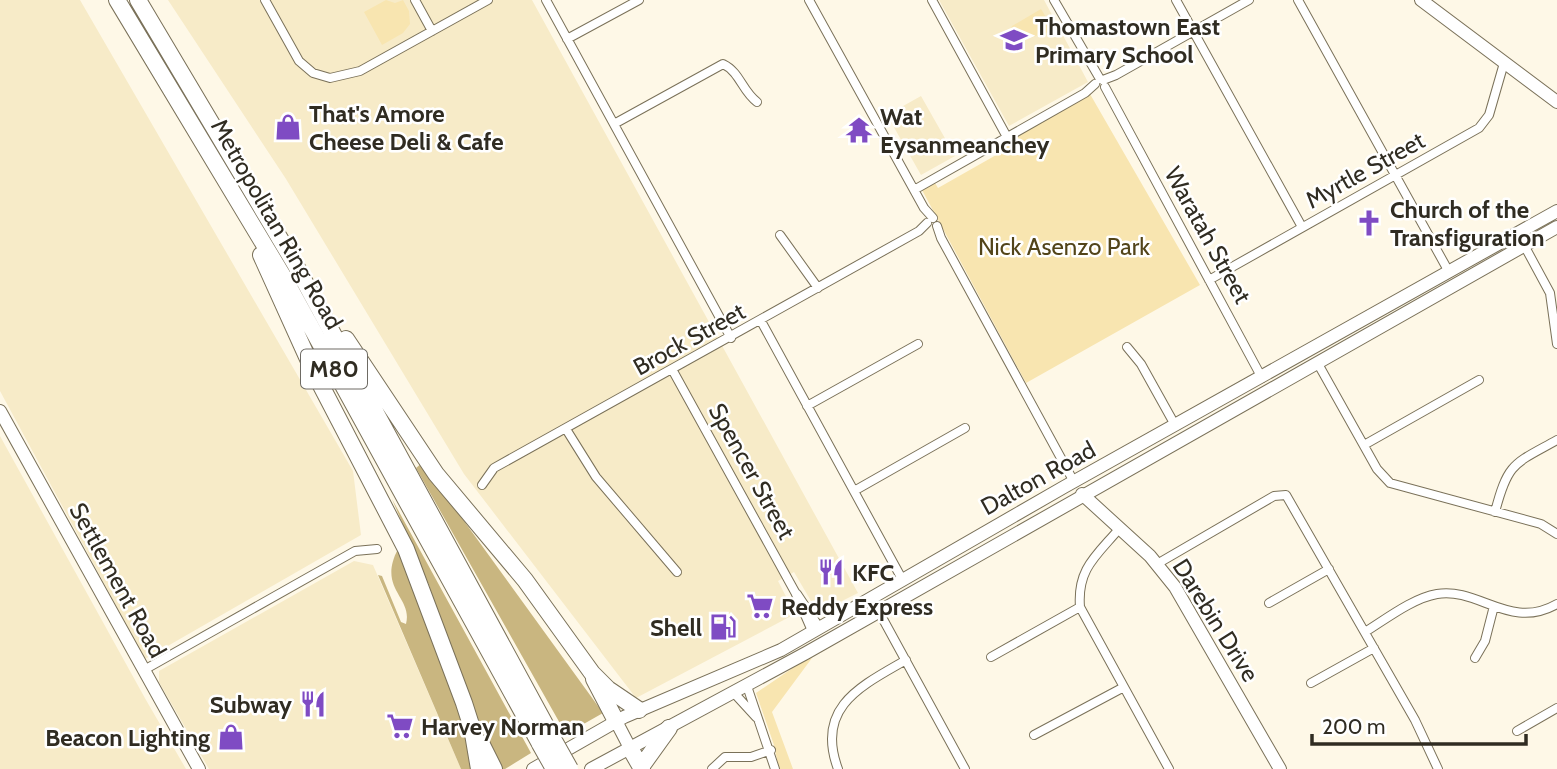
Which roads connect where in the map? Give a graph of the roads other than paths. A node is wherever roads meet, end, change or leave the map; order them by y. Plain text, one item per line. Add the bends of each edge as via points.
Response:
1 (117, 0) edge
2 (138, 0) edge
3 (265, 0) edge
4 (415, 0) edge
5 (488, 0) edge
6 (544, 0) edge
7 (639, 0) edge
8 (809, 0) edge
9 (932, 0) edge
10 (1054, 0) edge
11 (1176, 0) edge
12 (1249, 0) edge
13 (1298, 0) edge
14 (1426, 2) edge
15 (432, 31) junction
16 (1194, 32) junction
17 (567, 39) junction
18 (1504, 63) junction
19 (1100, 85) junction
20 (757, 102) dead end
21 (1557, 102) edge
22 (614, 124) junction
23 (1007, 137) junction
24 (1395, 175) junction
25 (914, 190) junction
26 (244, 209) junction
27 (1557, 211) edge
28 (931, 224) junction
29 (1557, 227) edge
30 (1302, 228) junction
31 (780, 236) dead end
32 (1524, 245) junction
33 (295, 264) junction
34 (1449, 272) junction
35 (1209, 281) junction
36 (818, 288) junction
37 (761, 321) junction
38 (731, 338) junction
39 (918, 344) dead end
40 (1557, 344) edge
41 (1127, 347) dead end
42 (1317, 362) junction
43 (673, 371) junction
44 (1479, 380) dead end
45 (1266, 383) junction
46 (807, 406) junction
47 (0, 411) edge
48 (1175, 425) junction
49 (965, 428) dead end
50 (566, 429) junction
51 (1557, 440) edge
52 (1364, 445) junction
53 (1074, 482) junction
54 (1286, 484) dead end
55 (482, 485) dead end
56 (854, 491) junction
57 (1082, 494) junction
58 (1283, 494) junction
59 (1495, 512) junction
60 (1119, 529) junction
61 (1557, 534) edge
62 (377, 549) dead end
63 (1157, 564) junction
64 (1329, 569) junction
65 (677, 572) dead end
66 (902, 579) junction
67 (1269, 603) dead end
68 (1557, 604) edge
69 (1494, 606) junction
70 (1080, 607) junction
71 (878, 610) junction
72 (816, 629) junction
73 (1365, 632) junction
74 (823, 642) junction
75 (1374, 648) junction
76 (991, 657) dead end
77 (1475, 658) dead end
78 (906, 660) junction
79 (144, 670) junction
80 (592, 673) junction
81 (1311, 683) dead end
82 (747, 686) junction
83 (1124, 687) junction
84 (734, 693) junction
85 (1557, 708) edge
86 (639, 710) junction
87 (615, 722) junction
88 (760, 722) junction
89 (668, 727) junction
90 (472, 728) junction
91 (1517, 731) dead end
92 (1034, 735) dead end
93 (546, 740) junction
94 (630, 748) junction
95 (1270, 749) junction
96 (771, 750) junction
97 (641, 768) edge
98 (1166, 768) edge
99 (199, 769) edge
100 (479, 769) edge
101 (494, 769) edge
102 (533, 769) edge
103 (554, 769) edge
104 (570, 769) edge
105 (591, 769) edge
106 (712, 769) edge
107 (775, 769) edge
108 (838, 769) edge
109 (965, 769) edge
110 (1280, 769) edge
111 (1290, 769) edge
112 (1438, 769) edge

1 - 26 highway, Metropolitan Ring Road / M80
2 - 33 highway, Metropolitan Ring Road / M80
3 - 15 street via 299,61 320,76 351,75
4 - 15 street
5 - 15 street
6 - 17 street
7 - 17 street
8 - 25 street
9 - 23 street
10 - 19 street, Waratah Street
11 - 16 street
12 - 16 street
13 - 24 street
14 - 18 main road
16 - 19 street
16 - 30 street
17 - 22 street
18 - 21 main road
18 - 24 street, Myrtle Street via 1486,122
19 - 23 street
19 - 35 street, Waratah Street
20 - 22 street via 747,95 733,69 723,64
22 - 38 street
23 - 25 street
24 - 30 street, Myrtle Street
24 - 34 street
25 - 28 street
26 - 90 highway via 295,333 406,549
26 - 93 highway, Metropolitan Ring Road / M80
27 - 34 main road, Dalton Road
28 - 36 street, Brock Street
28 - 53 street
29 - 32 main road, Dalton Road
30 - 35 street, Myrtle Street
31 - 36 street
32 - 40 street via 1550,293
32 - 42 main road, Dalton Road
33 - 80 highway via 436,474 525,580
33 - 93 highway, Metropolitan Ring Road / M80
34 - 45 main road, Dalton Road
35 - 45 street, Waratah Street
36 - 37 street, Brock Street
37 - 38 street, Brock Street
37 - 46 street
38 - 43 street, Brock Street
39 - 46 street
41 - 48 street via 1141,363
42 - 45 main road, Dalton Road
42 - 52 street
43 - 50 street, Brock Street
43 - 72 street, Spencer Street
44 - 52 street
45 - 48 main road, Dalton Road
45 - 57 main road, Dalton Road
46 - 56 street
47 - 79 main road, Settlement Road
48 - 53 main road, Dalton Road
49 - 56 street
50 - 55 street, Brock Street via 494,468
50 - 65 street via 596,477
51 - 59 street via 1511,467
52 - 59 street via 1390,483
53 - 57 main road, Darebin Drive
53 - 66 main road, Dalton Road
54 - 58 street
56 - 66 street
57 - 60 main road, Darebin Drive
57 - 71 main road, Dalton Road
58 - 63 street
58 - 64 street
59 - 61 street via 1545,526
60 - 63 main road, Darebin Drive
60 - 70 street via 1086,568 1079,587
62 - 79 street via 355,551
63 - 95 main road, Darebin Drive via 1184,601
64 - 67 street
64 - 73 street
66 - 72 main road, Dalton Road
68 - 69 street via 1528,614
69 - 73 street via 1436,594
69 - 77 street via 1485,641
70 - 76 street
70 - 83 street
71 - 74 main road, Dalton Road
71 - 78 street
72 - 74 main road, Spencer Street
72 - 86 main road, Dalton Road via 747,666
73 - 75 street
74 - 82 main road, Dalton Road
75 - 81 street
75 - 112 street
78 - 108 street via 858,687 844,701 833,736
78 - 109 street
79 - 99 main road, Settlement Road
80 - 86 highway
80 - 87 highway
82 - 84 main road, Dalton Road
82 - 88 street
83 - 92 street
83 - 98 street
84 - 88 street
84 - 89 main road, Dalton Road
85 - 91 street
86 - 87 main road, Dalton Road
87 - 94 main road
87 - 102 main road, Dalton Road
88 - 96 street
89 - 94 main road, Dalton Road
89 - 97 highway
90 - 100 highway
90 - 101 highway
93 - 103 highway, Metropolitan Ring Road / M80, bridge
93 - 104 highway, Metropolitan Ring Road / M80, bridge
94 - 97 highway
94 - 105 main road, Dalton Road
95 - 110 main road, Darebin Drive
95 - 111 main road, Darebin Drive
96 - 106 street via 751,757 725,757
96 - 107 street

